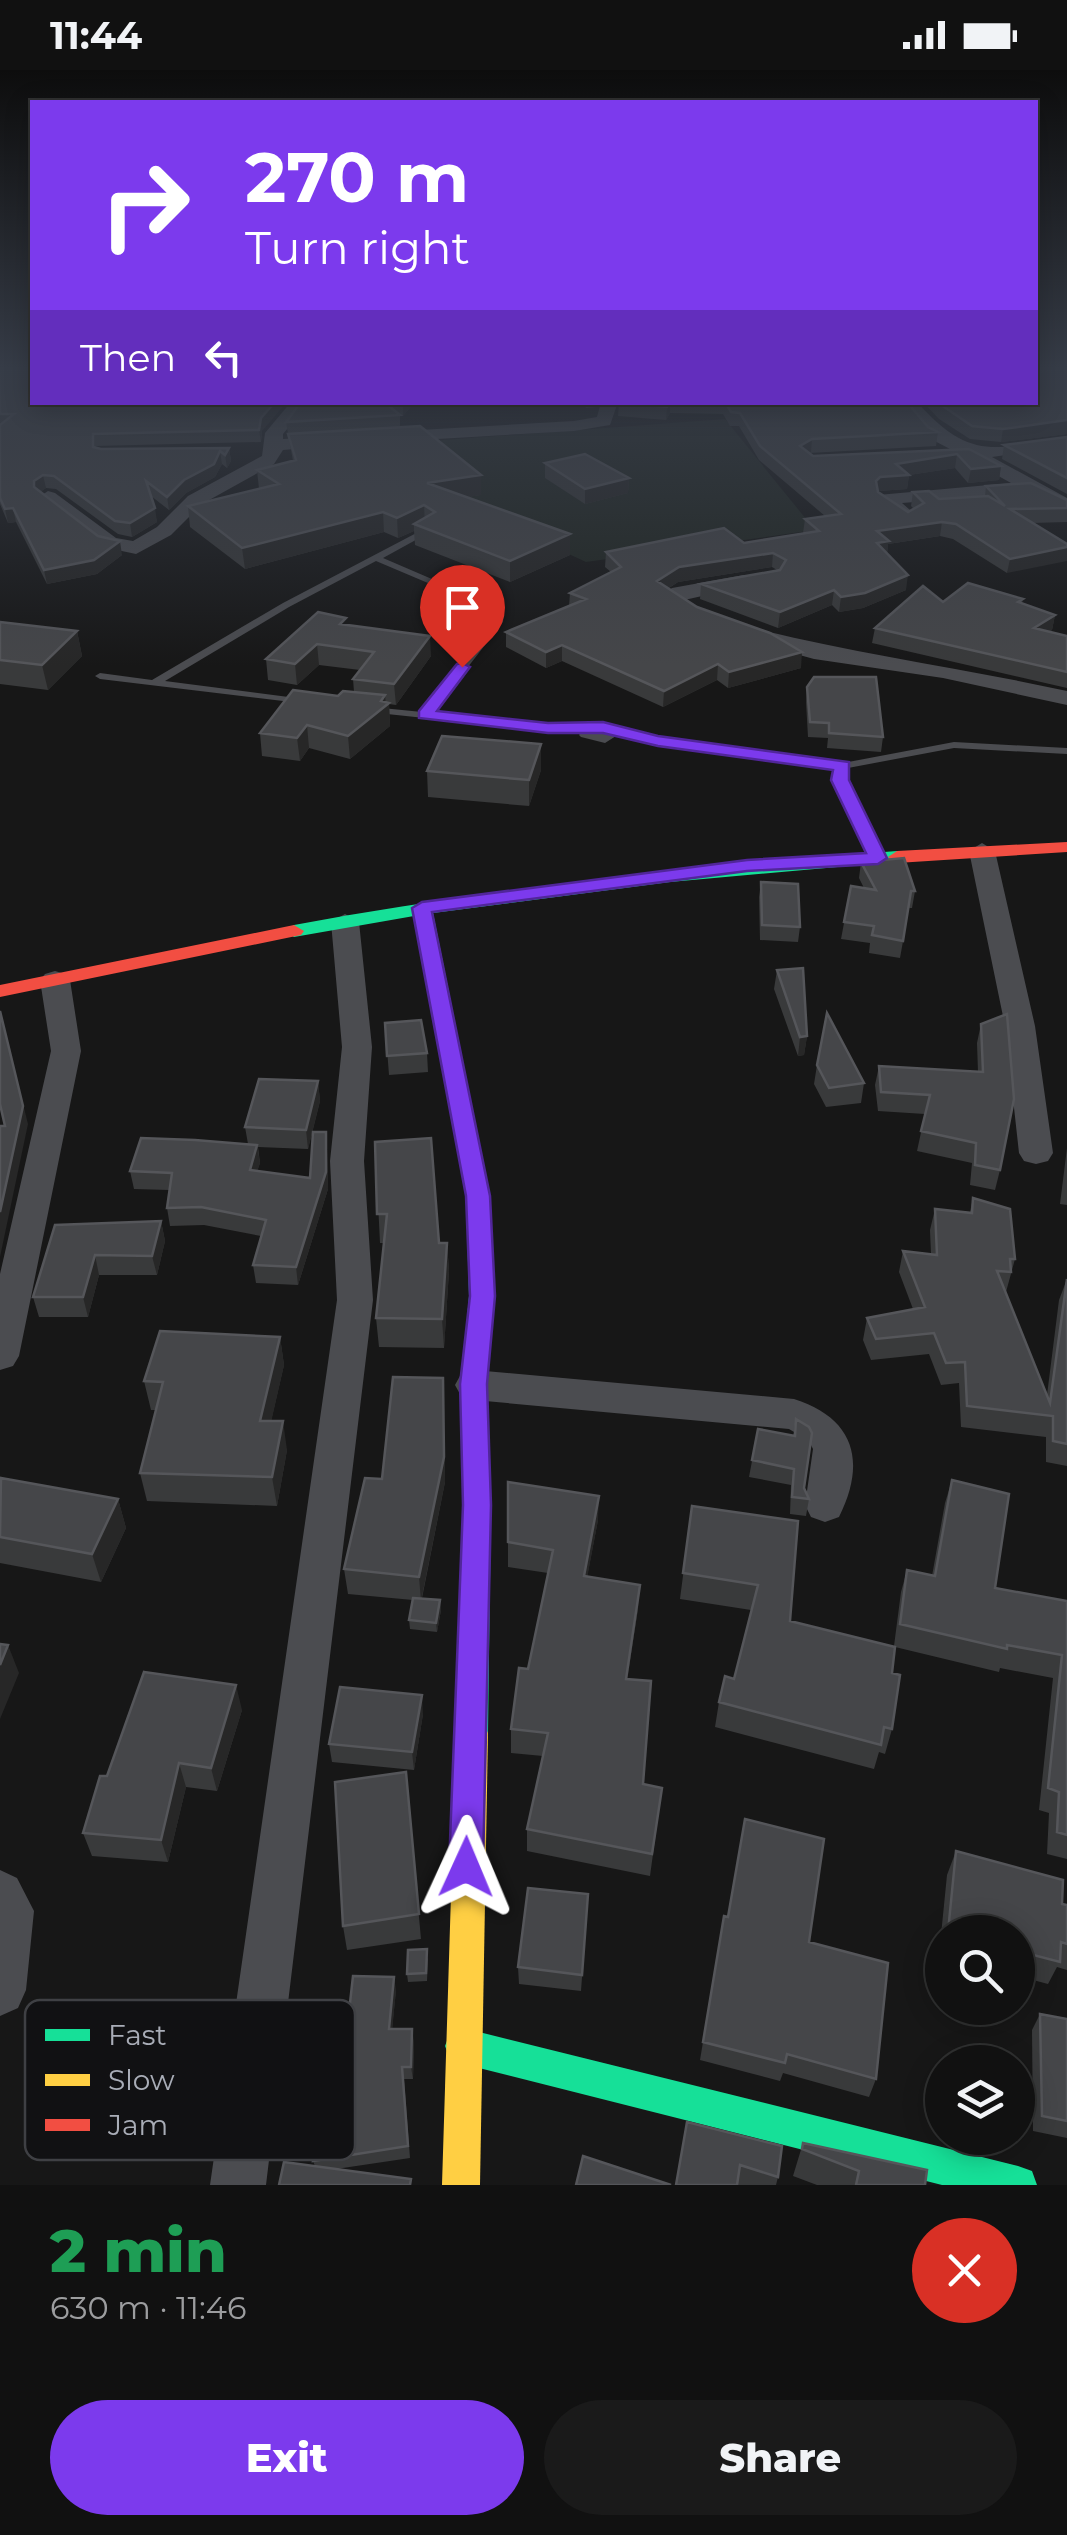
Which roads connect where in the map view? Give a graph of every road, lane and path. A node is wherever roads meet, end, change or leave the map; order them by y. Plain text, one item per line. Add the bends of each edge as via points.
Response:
1 (255, 469) edge
2 (996, 469) edge
3 (1030, 487) junction
4 (48, 497) edge
5 (1067, 506) edge
6 (908, 517) edge
7 (427, 531) edge
8 (374, 557) junction
9 (771, 577) edge
10 (702, 614) edge
11 (730, 626) edge
12 (100, 676) dead end
13 (154, 683) junction
14 (1067, 698) edge
15 (319, 704) edge
16 (355, 708) edge
17 (425, 715) junction
18 (1067, 750) edge
19 (843, 766) junction
20 (1067, 847) edge
21 (982, 851) junction
22 (878, 858) junction
23 (422, 908) junction
24 (345, 922) junction
25 (55, 980) junction
26 (0, 991) edge
27 (1036, 1153) dead end
28 (0, 1356) edge
29 (474, 1384) junction
30 (824, 1505) dead end
31 (0, 1896) edge
32 (0, 1990) edge
33 (262, 2000) edge
34 (462, 2046) junction
35 (241, 2160) edge
36 (238, 2185) edge
37 (461, 2185) edge
38 (1018, 2185) edge

1 - 4 street via 196,500 136,548 110,543
2 - 3 street
3 - 5 street
3 - 6 street via 885,499
7 - 8 lane
8 - 13 lane
8 - 17 lane via 499,610 499,620
9 - 10 street via 671,597
11 - 14 street via 781,645
12 - 13 lane
13 - 15 lane
16 - 17 lane
17 - 19 lane
18 - 19 lane via 954,746
19 - 22 lane via 840,780
20 - 21 street
21 - 22 street
21 - 27 street via 1020,1026
22 - 23 street via 747,866
23 - 24 street
23 - 29 street via 478,1196 482,1296
24 - 25 street
24 - 33 street via 357,1047 347,1161 355,1300
25 - 26 street
25 - 28 street via 66,1051
29 - 30 street via 794,1414 820,1424 835,1452
29 - 34 street via 477,1505
31 - 32 street via 9,1911
34 - 37 street
34 - 38 street
35 - 36 street

